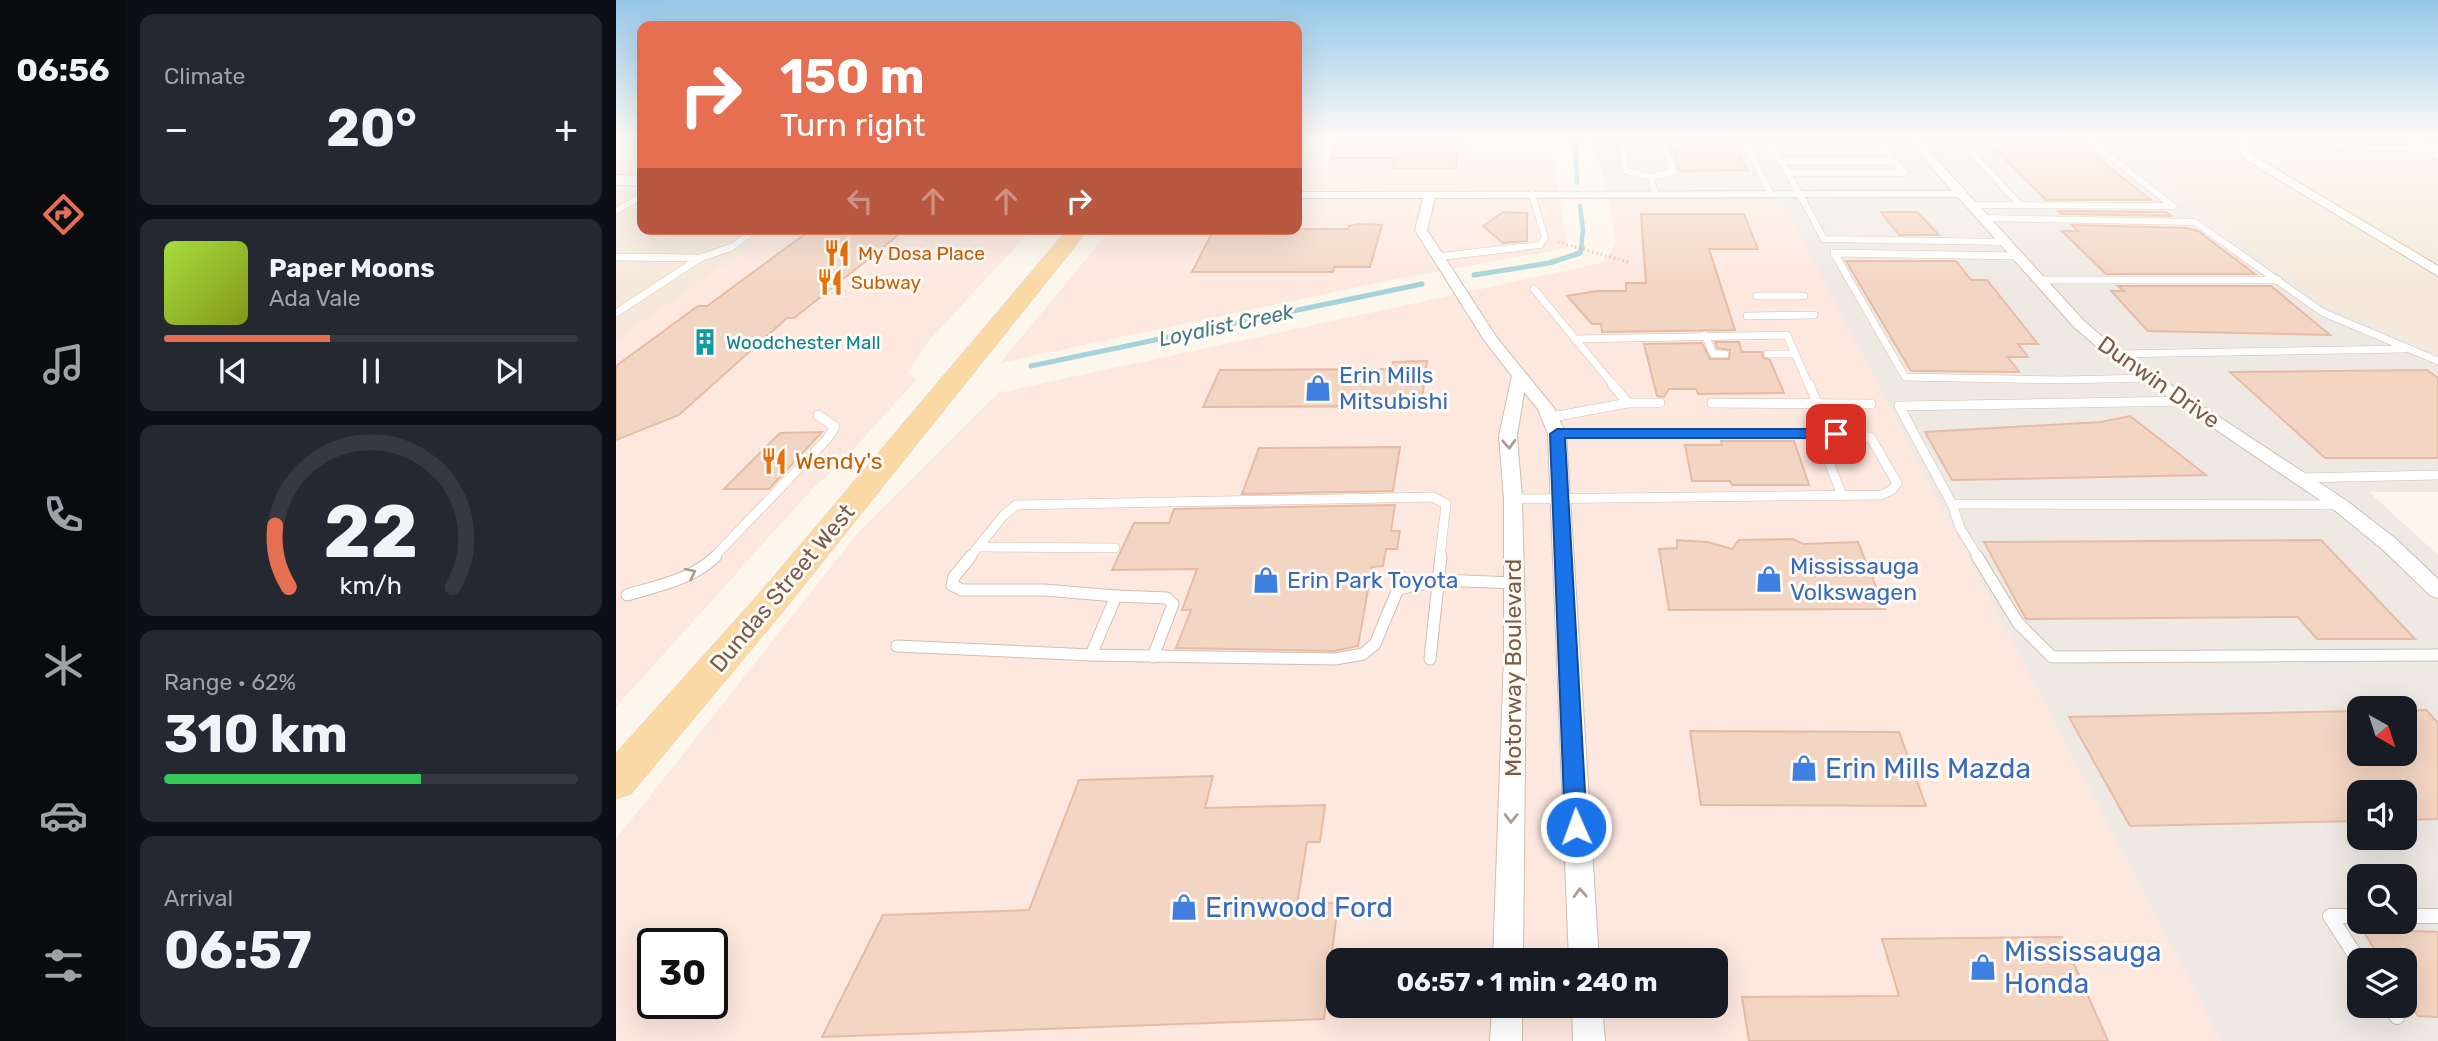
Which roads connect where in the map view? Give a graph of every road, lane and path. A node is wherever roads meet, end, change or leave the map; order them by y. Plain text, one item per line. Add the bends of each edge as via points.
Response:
1 (1654, 187) edge
2 (1767, 187) edge
3 (1795, 187) edge
4 (1954, 187) edge
5 (2003, 187) edge
6 (2148, 187) edge
7 (2297, 187) edge
8 (1770, 193) junction
9 (1798, 193) junction
10 (1532, 194) junction
11 (1656, 194) junction
12 (1302, 195) edge
13 (1430, 195) junction
14 (637, 199) edge
15 (1965, 199) junction
16 (2020, 205) junction
17 (616, 211) edge
18 (1984, 218) junction
19 (749, 235) edge
20 (1074, 235) edge
21 (2005, 242) junction
22 (1572, 247) dead end
23 (2018, 256) junction
24 (617, 257) edge
25 (1437, 257) junction
26 (700, 258) junction
27 (1628, 262) dead end
28 (2438, 272) edge
29 (2040, 280) junction
30 (2278, 280) junction
31 (1534, 289) dead end
32 (1757, 296) dead end
33 (1804, 296) dead end
34 (616, 313) edge
35 (1814, 315) dead end
36 (1747, 316) dead end
37 (1705, 335) junction
38 (1574, 338) junction
39 (2408, 349) junction
40 (1725, 354) dead end
41 (1768, 354) dead end
42 (1794, 354) junction
43 (2114, 354) junction
44 (2438, 361) edge
45 (1519, 377) junction
46 (2148, 378) junction
47 (2185, 401) junction
48 (1628, 402) junction
49 (1660, 403) dead end
50 (1712, 403) dead end
51 (1817, 403) junction
52 (1871, 404) dead end
53 (818, 415) dead end
54 (1555, 425) junction
55 (1818, 434) junction
56 (2438, 475) edge
57 (2302, 478) junction
58 (1842, 495) junction
59 (1559, 496) junction
60 (1513, 499) junction
61 (1952, 504) junction
62 (2340, 505) junction
63 (978, 547) junction
64 (1115, 548) dead end
65 (1440, 579) junction
66 (1514, 583) junction
67 (2438, 592) edge
68 (627, 595) dead end
69 (1116, 596) junction
70 (897, 646) dead end
71 (2438, 655) edge
72 (1091, 656) junction
73 (1153, 657) junction
74 (1430, 659) dead end
75 (616, 782) edge
76 (2347, 916) edge
77 (2417, 916) edge
78 (2438, 916) edge
79 (1508, 948) edge
80 (1583, 948) edge
81 (2351, 948) edge
82 (1507, 1018) edge
83 (1588, 1018) edge
84 (1506, 1041) edge
85 (1589, 1041) edge

1 - 11 lane
2 - 8 lane
3 - 9 lane
4 - 15 street, Dunwin Drive
5 - 16 lane
6 - 16 lane via 2173,206
7 - 28 street
8 - 9 street
8 - 11 street
9 - 15 street
9 - 21 lane via 1824,239
10 - 11 street
10 - 13 street
10 - 25 lane via 1545,238 1540,245
12 - 13 street
13 - 25 street via 1421,230
14 - 17 lane
15 - 16 lane
15 - 18 street, Dunwin Drive
18 - 21 street, Dunwin Drive
18 - 30 lane via 2195,222
19 - 26 lane via 729,249
20 - 75 main road, Dundas Street West via 769,606
21 - 23 street, Dunwin Drive
22 - 27 path
23 - 29 street, Dunwin Drive
23 - 46 lane via 1833,253 1905,377
24 - 26 lane
25 - 45 street
26 - 34 lane
29 - 30 lane
29 - 43 street, Dunwin Drive via 2079,324
30 - 39 lane via 2322,313
31 - 38 lane
32 - 33 lane
35 - 36 lane
37 - 38 lane
37 - 40 lane via 1713,354
37 - 42 lane via 1787,335
38 - 48 lane
39 - 43 lane
39 - 44 lane
41 - 42 lane
42 - 51 lane
43 - 46 street, Dunwin Drive
45 - 54 street
45 -> 60 street, Motorway Boulevard via 1508,436
46 - 47 street, Dunwin Drive
47 - 57 street, Dunwin Drive
47 - 61 lane via 1899,406
48 - 49 lane
48 - 54 lane
50 - 51 lane
51 - 52 lane
68 -> 53 lane via 678,579 707,565 722,551 827,439 835,427
54 - 55 lane
54 - 59 street
55 - 58 lane
55 - 58 lane via 1871,438 1897,483 1881,495
56 - 57 lane
57 - 62 street, Dunwin Drive
58 - 59 lane
59 - 60 lane
80 -> 59 street
60 - 66 street, Motorway Boulevard
61 - 62 lane
61 - 71 lane via 1960,528 2018,623 2052,657
62 - 67 street, Dunwin Drive
63 - 64 lane
63 - 65 lane via 1016,505 1433,497 1446,504
63 - 69 lane via 952,585 962,590
65 - 66 lane
65 - 73 lane via 1420,580 1398,589 1375,644 1363,654 1335,659
65 - 74 lane
66 -> 79 street, Motorway Boulevard
69 - 72 lane
69 - 73 lane via 1167,598 1173,604
70 - 72 lane
72 - 73 lane
76 - 81 lane via 2330,916
77 - 78 lane
82 - 84 street
83 - 85 street

